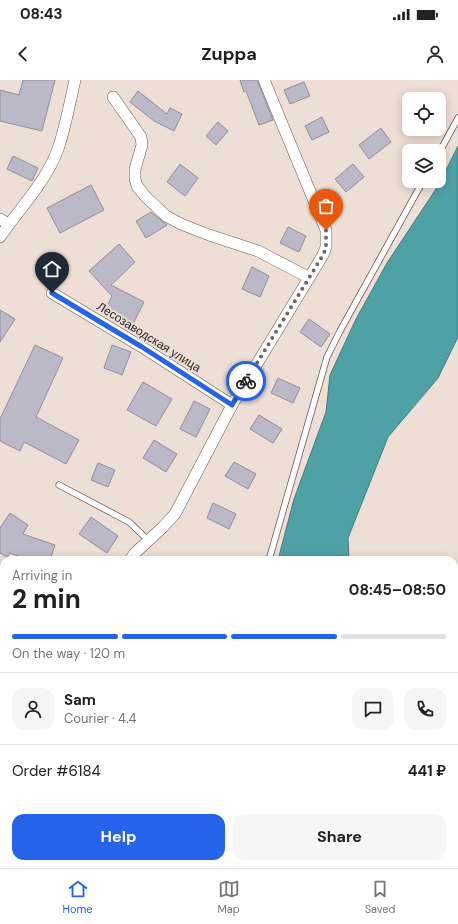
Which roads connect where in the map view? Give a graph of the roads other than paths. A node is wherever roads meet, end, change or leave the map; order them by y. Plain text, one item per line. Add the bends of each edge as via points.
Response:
1 (75, 80) edge
2 (264, 80) edge
3 (113, 97) dead end
4 (458, 118) edge
5 (444, 144) edge
6 (419, 188) edge
7 (4, 222) edge
8 (0, 237) edge
9 (308, 277) junction
10 (52, 293) dead end
11 (232, 405) junction
12 (59, 485) dead end
13 (148, 540) junction
14 (132, 556) edge
15 (270, 556) edge

1 - 7 street via 58,149 48,170 37,188
2 - 9 street via 326,230 326,248
3 - 9 street via 141,137 142,145 135,169 137,186 166,216 209,235 258,251
4 - 5 lane
6 - 15 lane via 327,357
7 - 8 street
9 - 11 street
10 - 11 street, Лесозаводская улица
11 - 13 street via 175,514
12 - 13 lane via 129,522
13 - 14 street

